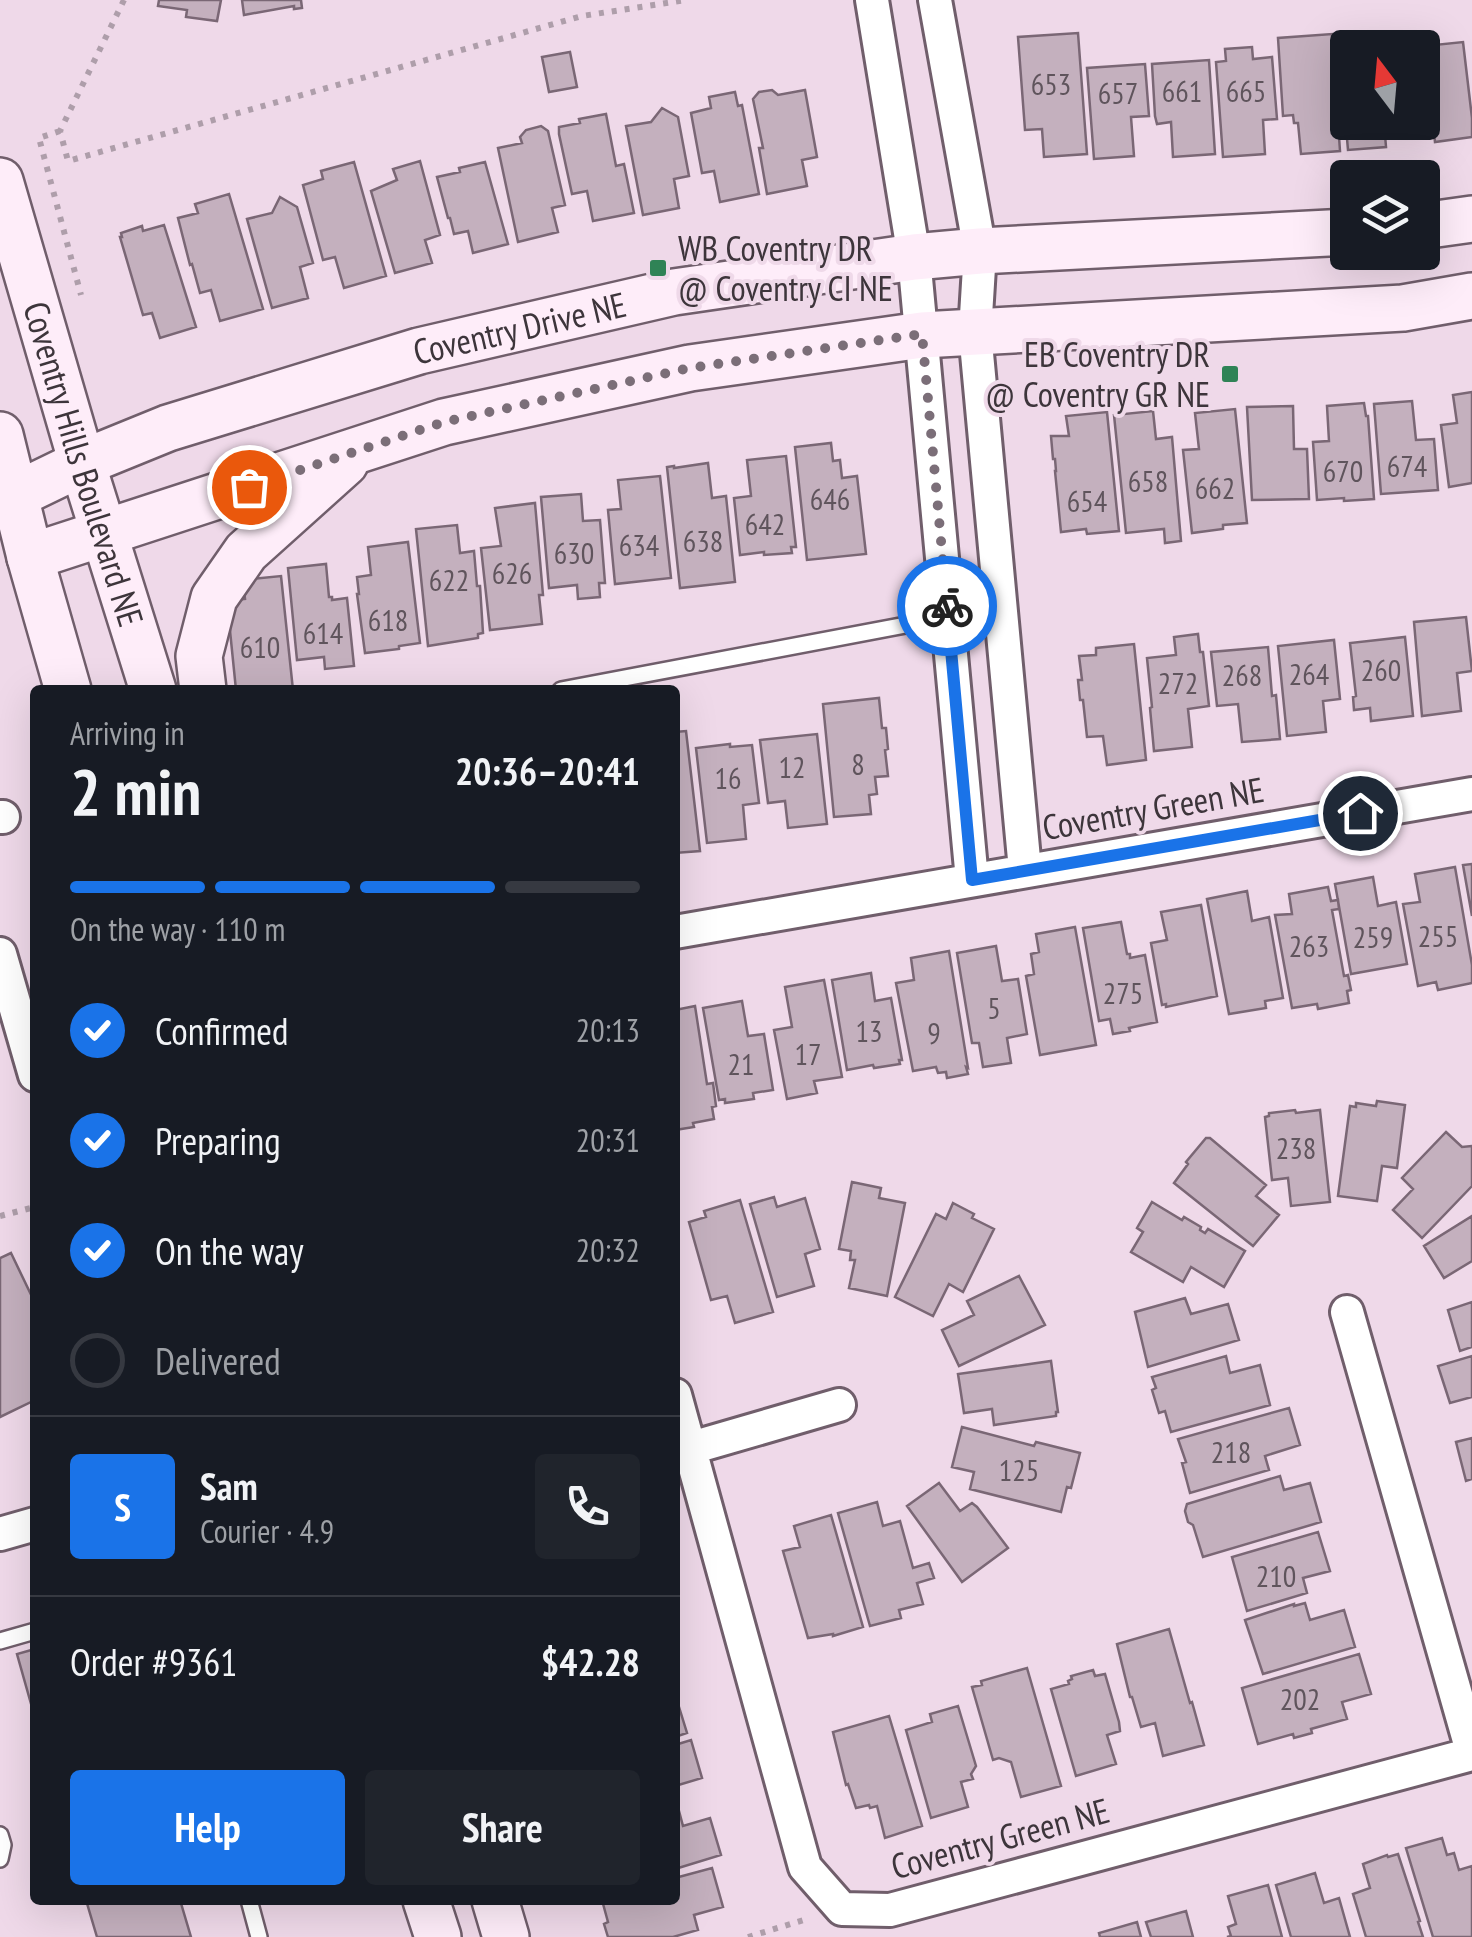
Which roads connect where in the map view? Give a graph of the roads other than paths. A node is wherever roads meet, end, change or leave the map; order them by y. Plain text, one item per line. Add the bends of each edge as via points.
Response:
1 (872, 0) edge
2 (935, 0) edge
3 (0, 181) edge
4 (1472, 219) edge
5 (1440, 223) edge
6 (1330, 233) edge
7 (980, 250) junction
8 (914, 257) junction
9 (1472, 296) edge
10 (975, 332) junction
11 (922, 334) junction
12 (0, 435) edge
13 (357, 452) junction
14 (82, 464) junction
15 (8, 498) edge
16 (104, 533) junction
17 (15, 560) edge
18 (948, 617) junction
19 (66, 685) edge
20 (150, 685) edge
21 (202, 685) edge
22 (588, 685) edge
23 (1472, 794) edge
24 (1025, 870) junction
25 (972, 880) junction
26 (680, 931) edge
27 (0, 954) edge
28 (30, 1058) edge
29 (1348, 1312) dead end
30 (838, 1405) dead end
31 (680, 1412) edge
32 (691, 1448) junction
33 (30, 1525) edge
34 (0, 1534) edge
35 (30, 1632) edge
36 (0, 1641) edge
37 (1472, 1752) edge
38 (0, 1835) edge
39 (0, 1859) edge
40 (250, 1905) edge
41 (496, 1905) edge
42 (260, 1937) edge
43 (506, 1937) edge

1 - 8 street
2 - 7 street, Coventry Green NE
3 - 14 street, Coventry Hills Boulevard NE
4 - 5 street
6 - 7 street, Coventry Drive NE
7 - 8 street, Coventry Drive NE
7 - 10 street, Coventry Green NE
8 - 11 street
8 - 14 street, Coventry Drive NE via 674,292 420,351 168,428
9 - 10 street via 1403,308
10 - 11 street
10 - 24 street, Coventry Green NE
11 - 13 street via 690,368 444,422
11 - 18 street
12 - 15 street, Coventry Hills Boulevard NE
13 - 16 street
13 - 21 street via 246,552 214,598 199,656
14 - 15 street, Coventry Drive NE
14 - 16 street, Coventry Hills Boulevard NE
15 - 17 street, Coventry Hills Boulevard NE
16 - 17 street
16 - 20 street, Coventry Hills Boulevard NE
17 - 19 street, Coventry Hills Boulevard NE
18 - 22 lane
18 - 25 street
23 - 24 street, Coventry Green NE
24 - 25 street, Coventry Green NE
25 - 26 street, Coventry Green NE
27 - 28 street
29 - 37 street
30 - 32 street
31 - 32 street
32 - 37 street, Coventry Green NE via 805,1867 842,1910 890,1910
33 - 34 street
35 - 36 lane
38 - 39 lane
40 - 42 lane
41 - 43 street

